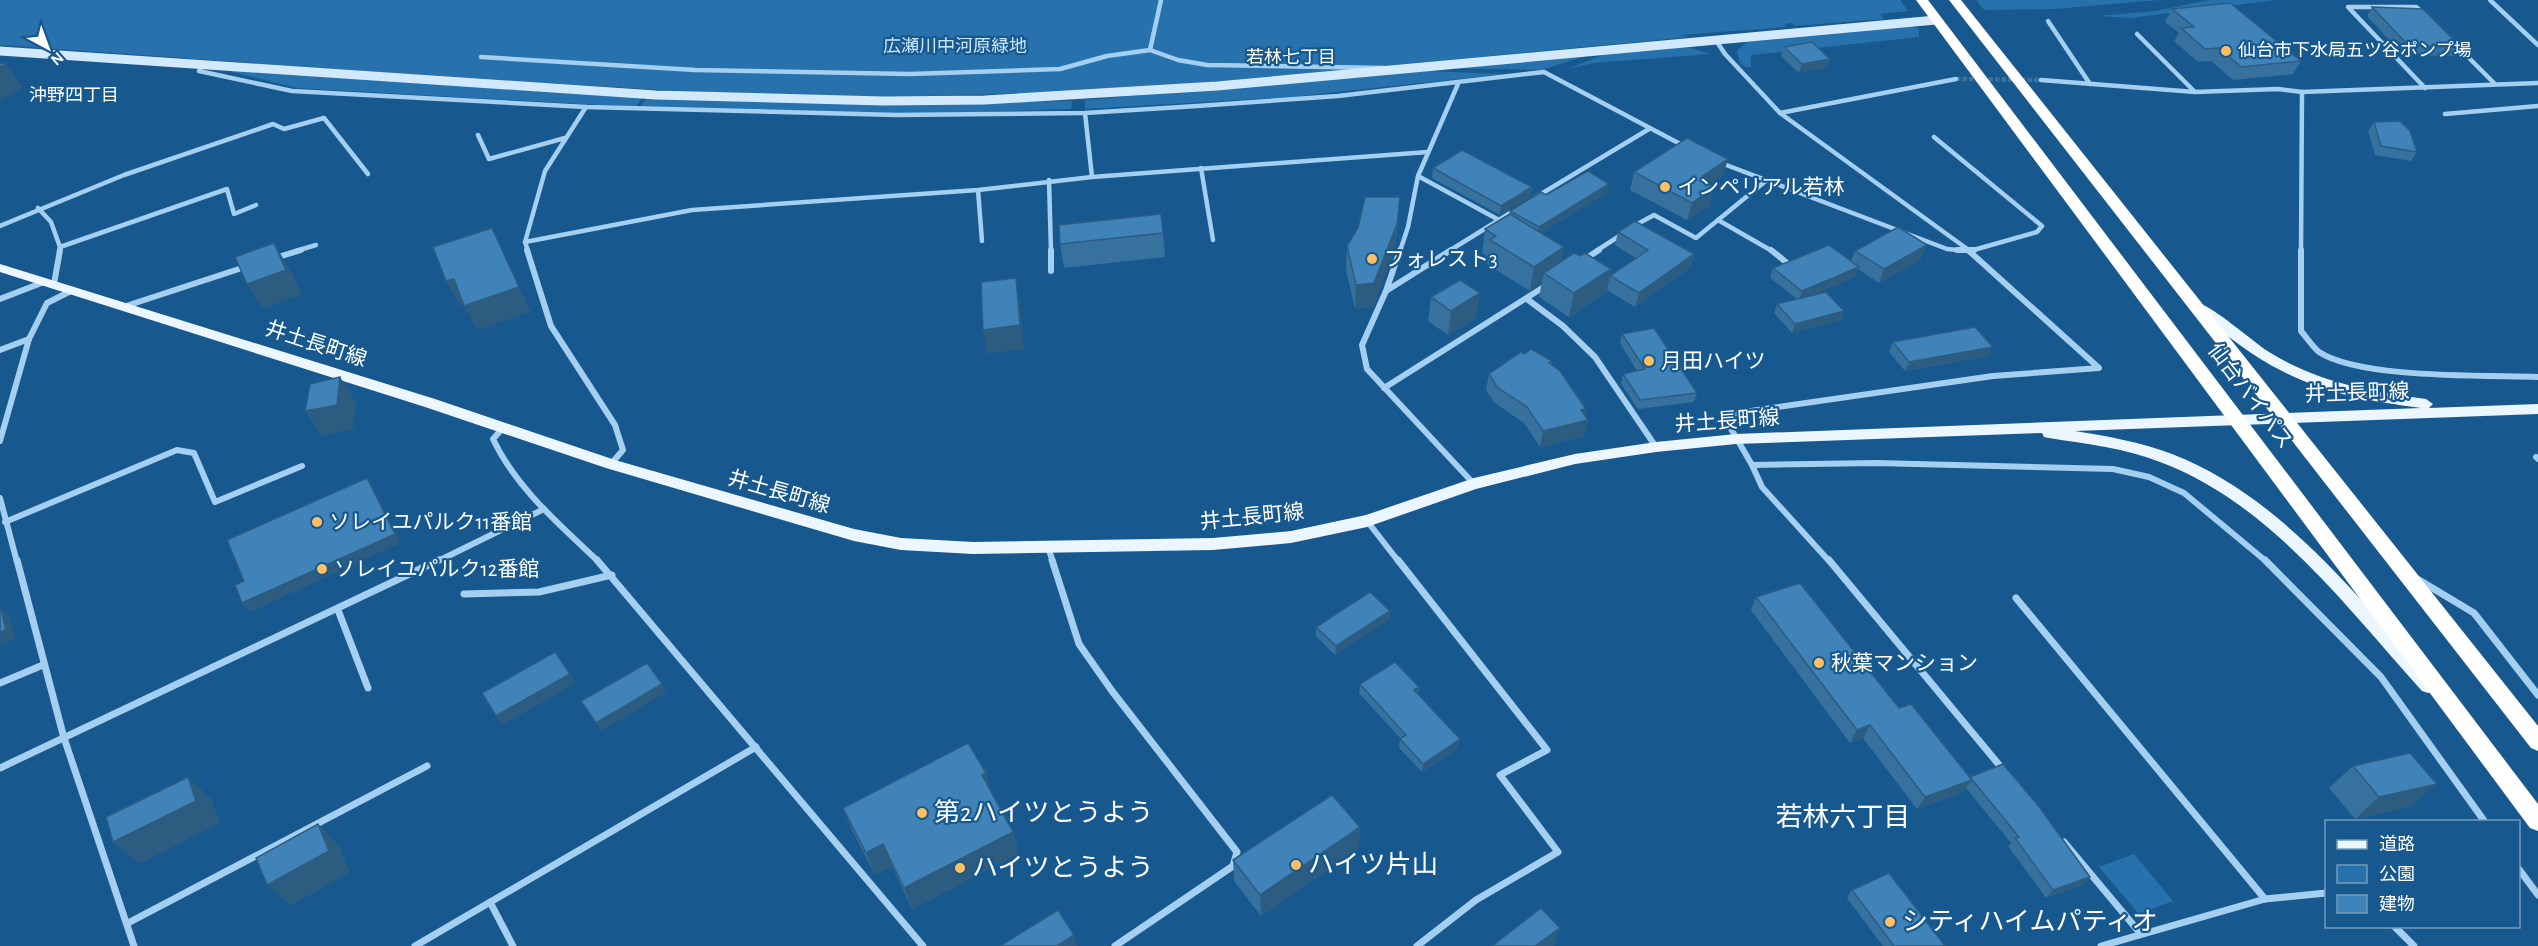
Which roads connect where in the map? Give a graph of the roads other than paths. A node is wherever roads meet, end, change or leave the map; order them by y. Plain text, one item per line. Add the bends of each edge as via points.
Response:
1 (1161, 0) edge
2 (2490, 0) edge
3 (1959, 5) edge
4 (1930, 10) edge
5 (2424, 14) edge
6 (2048, 21) dead end
7 (2137, 34) dead end
8 (2448, 38) edge
9 (1715, 39) junction
10 (2538, 45) edge
11 (1150, 50) junction
12 (0, 51) edge
13 (481, 57) dead end
14 (204, 64) junction
15 (1395, 69) junction
16 (1956, 79) tunnel mouth
17 (2041, 80) tunnel mouth
18 (2538, 83) edge
19 (1458, 84) junction
20 (2090, 84) junction
21 (2495, 84) junction
22 (2425, 88) junction
23 (2195, 92) junction
24 (2302, 92) junction
25 (2538, 106) edge
26 (586, 107) junction
27 (1085, 113) junction
28 (1780, 113) junction
29 (2445, 114) dead end
30 (1649, 129) junction
31 (478, 135) dead end
32 (1934, 137) dead end
33 (566, 138) junction
34 (1692, 150) edge
35 (1428, 152) junction
36 (1713, 160) edge
37 (1201, 168) junction
38 (368, 174) dead end
39 (1418, 176) junction
40 (1092, 177) junction
41 (1049, 180) junction
42 (1767, 180) junction
43 (978, 190) junction
44 (1527, 203) edge
45 (256, 205) dead end
46 (38, 208) junction
47 (1517, 209) edge
48 (1499, 220) junction
49 (1718, 220) junction
50 (0, 226) edge
51 (1213, 240) dead end
52 (982, 241) dead end
53 (525, 243) junction
54 (316, 245) dead end
55 (60, 247) junction
56 (1970, 251) junction
57 (272, 259) edge
58 (1582, 261) edge
59 (1786, 262) edge
60 (249, 266) edge
61 (0, 268) edge
62 (1051, 271) dead end
63 (1555, 280) edge
64 (49, 283) junction
65 (73, 290) junction
66 (1386, 291) junction
67 (0, 299) edge
68 (1527, 299) junction
69 (126, 306) junction
70 (2197, 306) junction
71 (29, 339) junction
72 (0, 350) edge
73 (2538, 377) edge
74 (1384, 388) junction
75 (2538, 409) edge
76 (2474, 410) junction
77 (2280, 417) junction
78 (2237, 419) junction
79 (2014, 427) junction
80 (502, 429) junction
81 (1736, 439) junction
82 (0, 441) edge
83 (1656, 447) junction
84 (611, 464) junction
85 (1752, 465) junction
86 (302, 466) dead end
87 (1474, 484) junction
88 (0, 498) edge
89 (544, 509) junction
90 (1367, 521) junction
91 (5, 522) junction
92 (1047, 546) junction
93 (2408, 573) junction
94 (612, 575) junction
95 (464, 594) dead end
96 (2016, 598) dead end
97 (338, 610) junction
98 (42, 664) junction
99 (0, 683) edge
100 (368, 688) dead end
101 (2538, 696) edge
102 (64, 738) junction
103 (2538, 742) edge
104 (2483, 746) junction
105 (756, 747) junction
106 (427, 766) dead end
107 (0, 768) edge
108 (2013, 781) edge
109 (2484, 820) edge
110 (2538, 821) edge
111 (2058, 835) edge
112 (2520, 871) edge
113 (2325, 893) edge
114 (2538, 895) edge
115 (2265, 899) junction
116 (490, 902) junction
117 (128, 923) junction
118 (2395, 928) edge
119 (2140, 933) junction
120 (134, 946) edge
121 (415, 946) edge
122 (513, 946) edge
123 (924, 946) edge
124 (1115, 946) edge
125 (1417, 946) edge
126 (2101, 946) edge
127 (2414, 946) edge

1 - 11 street
2 - 10 street
3 - 70 highway, 仙台バイパス
4 - 9 street
4 - 78 highway, 仙台バイパス
5 - 22 street via 2416,7 2348,8
6 - 20 street
7 - 23 street
8 - 21 street
9 - 15 street
9 - 28 street
11 - 13 street via 1122,52 1056,70 982,73 712,72
11 - 15 street via 1185,62 1231,68 1356,64
12 - 14 street
14 - 15 street via 656,95 882,101 1080,96
14 - 26 street via 198,71 292,91
16 - 28 street
17 - 20 street
18 - 21 street
19 - 27 street
19 - 30 street via 1544,72
19 - 35 street
20 - 23 street
21 - 22 street
22 - 24 street
23 - 24 street
24 - 73 street via 2301,331 2309,341 2321,353 2375,369
25 - 29 street
26 - 27 street via 897,115
26 - 33 street
27 - 40 street
28 - 56 street
30 - 34 street
30 - 44 street
31 - 33 street via 489,159
32 - 56 street via 2042,226 2037,232
33 - 53 street via 545,171
35 - 37 street
35 - 39 street
36 - 42 street
37 - 40 street
37 - 51 street
38 - 46 street via 324,118 284,129 273,124
39 - 48 street
39 - 66 street via 1408,227
40 - 41 street
41 - 43 street
41 - 62 street
42 - 49 street
42 - 56 street via 1947,249
43 - 52 street
43 - 53 street via 692,210
45 - 55 street via 234,214 226,189
46 - 50 street
46 - 55 street via 51,222
47 - 48 street
48 - 66 street
49 - 58 street via 1696,238 1654,215
49 - 59 street via 1763,244
53 - 84 street via 552,326 615,425 623,450
54 - 57 street
55 - 64 street
56 - 81 street via 2099,368 1993,376 1723,414
60 - 69 street
61 - 64 main road, 井土長町線
63 - 68 street
64 - 65 main road, 井土長町線
64 - 67 street
65 - 69 main road, 井土長町線
65 - 71 street via 47,303
66 - 74 street via 1362,345 1367,369
68 - 74 street
68 - 83 street via 1595,357
69 - 80 main road, 井土長町線
70 - 76 main road via 2265,355 2302,375 2400,401
70 - 77 highway, 仙台バイパス
71 - 72 street
71 - 82 street
74 - 87 street
75 - 76 main road, 井土長町線
76 - 77 main road, 井土長町線
77 - 78 main road, 井土長町線
77 - 93 highway, 仙台バイパス
78 - 79 main road, 井土長町線
78 - 104 highway, 仙台バイパス
79 - 81 main road, 井土長町線
79 - 104 main road via 2114,442 2169,459 2236,493 2277,526
80 - 84 main road, 井土長町線
80 - 89 street via 493,439 503,460
81 - 83 main road, 井土長町線
81 - 85 street
83 - 87 main road, 井土長町線 via 1575,459
84 - 92 main road, 井土長町線 via 854,535 901,544 973,548
85 - 108 street via 1762,486 1843,576
85 - 109 street via 1876,463 2113,469 2148,477 2184,494 2284,577 2380,677
86 - 91 street via 215,502 194,453 177,450
87 - 90 main road, 井土長町線
88 - 91 street
89 - 94 street
89 - 97 street
90 - 92 main road, 井土長町線 via 1291,537 1213,544
90 - 125 street via 1547,750 1500,776 1558,852 1476,900
91 - 98 street
92 - 124 street via 1079,644 1237,852 1233,866
93 - 101 street via 2474,613
93 - 103 highway, 仙台バイパス
94 - 95 street via 539,592
94 - 105 street
96 - 115 street
97 - 100 street
97 - 102 street
98 - 99 street
98 - 102 street
102 - 107 street
102 - 117 street
104 - 110 highway, 仙台バイパス
105 - 116 street
105 - 123 street
106 - 117 street
111 - 119 street
112 - 114 street
113 - 115 street
115 - 119 street
116 - 121 street
116 - 122 street
117 - 120 street
118 - 127 street
119 - 126 street

